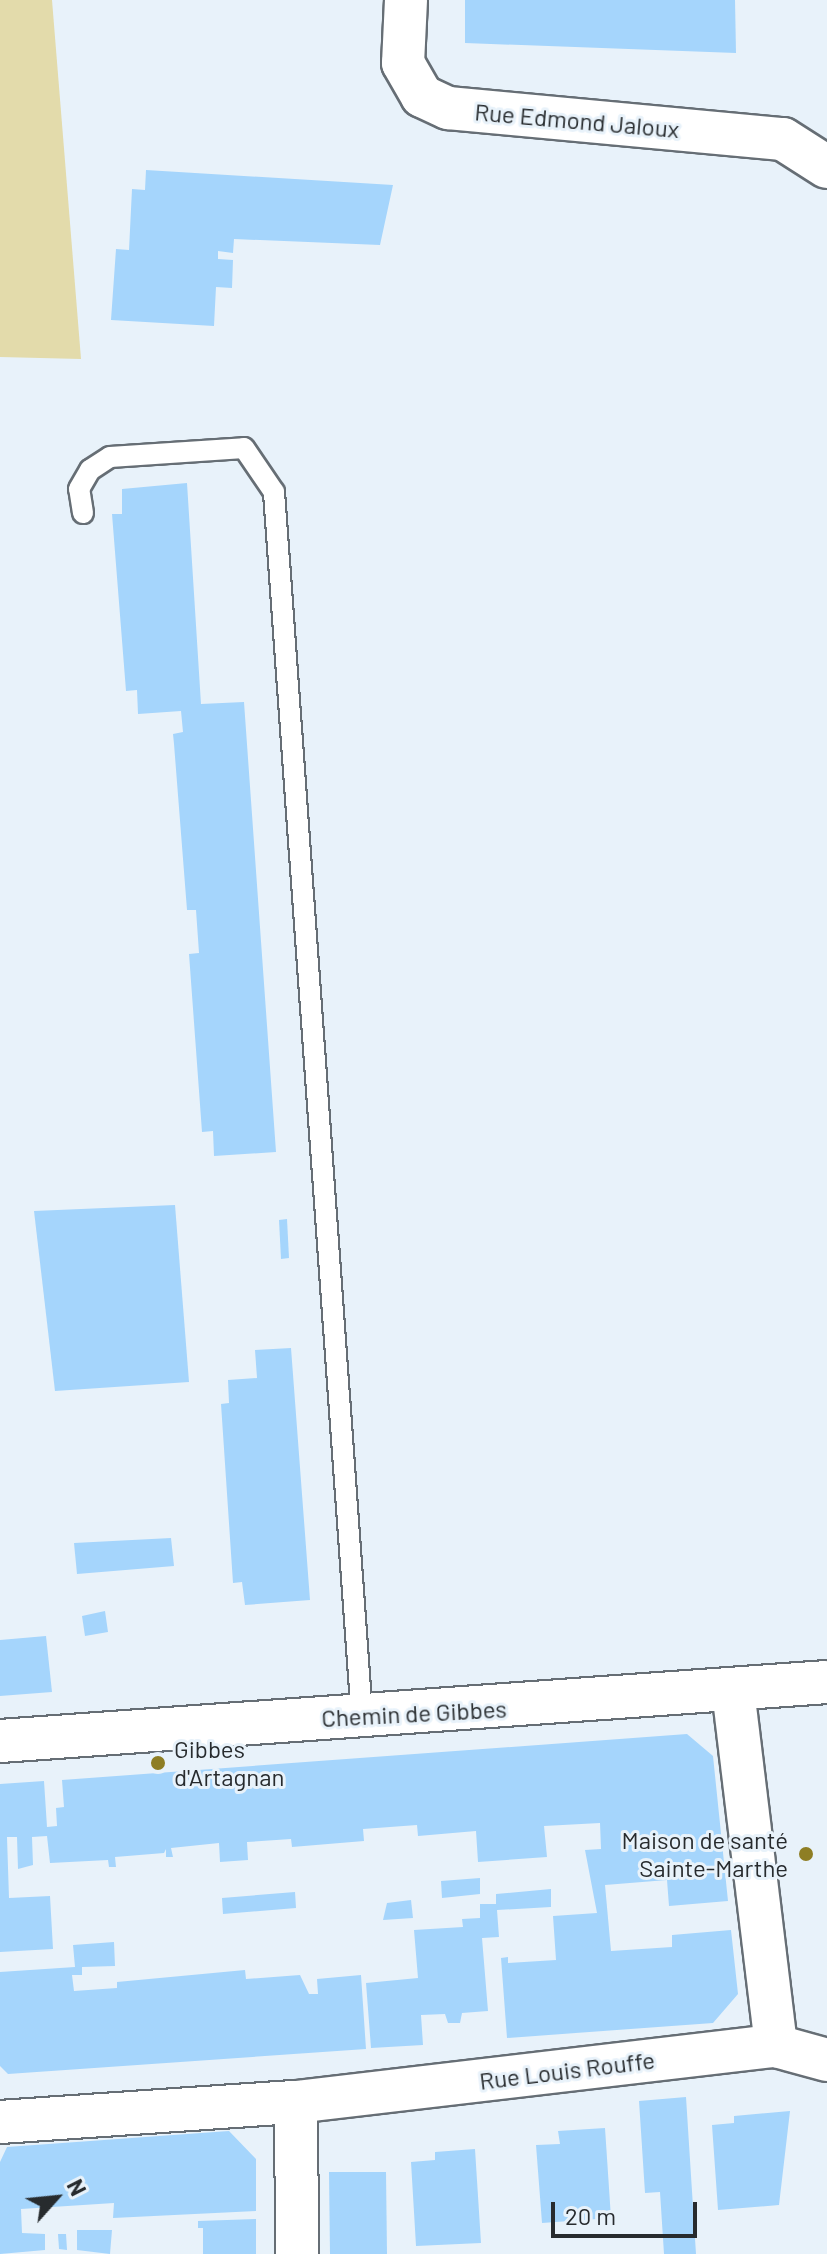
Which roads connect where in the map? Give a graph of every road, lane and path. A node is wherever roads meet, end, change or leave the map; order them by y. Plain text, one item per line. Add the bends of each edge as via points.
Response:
1 (406, 0) edge
2 (827, 167) edge
3 (83, 513) dead end
4 (827, 1682) edge
5 (733, 1690) junction
6 (362, 1716) junction
7 (0, 1741) edge
8 (776, 2046) junction
9 (827, 2060) edge
10 (296, 2102) junction
11 (0, 2122) edge
12 (297, 2254) edge

1 - 2 street, Rue Edmond Jaloux via 403,63 422,96 448,108 783,139
3 - 6 lane via 79,489 90,470 110,457 244,448 274,492
4 - 5 street, Chemin de Gibbes
5 - 6 street, Chemin de Gibbes
5 - 8 street
6 - 7 street, Chemin de Gibbes
8 - 9 street
8 - 10 street, Rue Louis Rouffe
10 - 11 street, Rue Louis Rouffe
10 - 12 street

